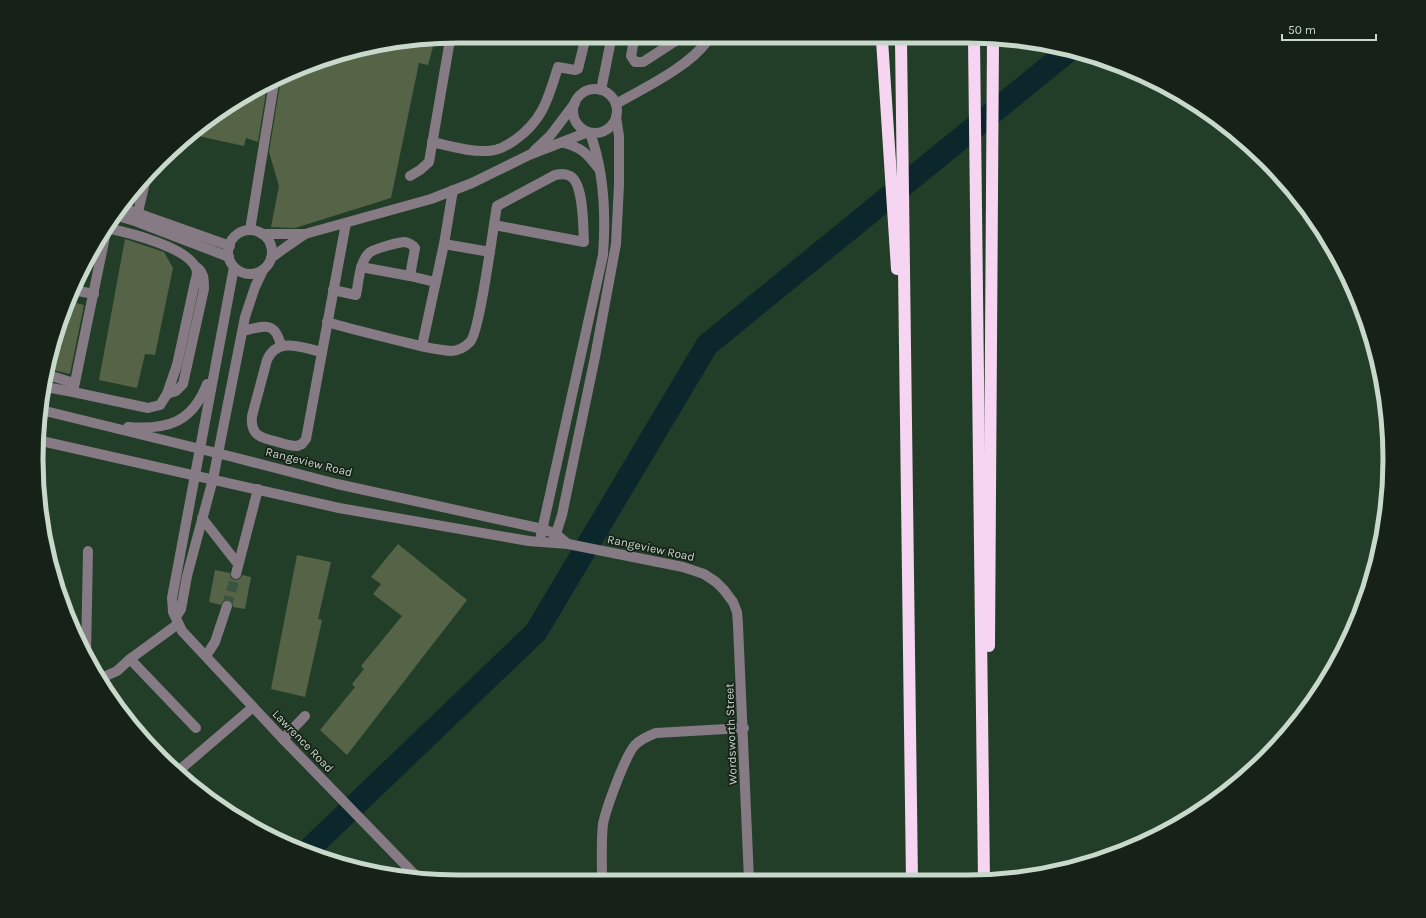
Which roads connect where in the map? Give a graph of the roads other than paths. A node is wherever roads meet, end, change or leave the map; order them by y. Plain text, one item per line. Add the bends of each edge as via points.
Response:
1 (449, 43) edge
2 (584, 43) edge
3 (610, 43) edge
4 (633, 43) edge
5 (672, 43) edge
6 (705, 43) edge
7 (882, 43) edge
8 (901, 43) edge
9 (974, 43) edge
10 (993, 44) edge
11 (273, 87) edge
12 (601, 90) junction
13 (576, 101) junction
14 (616, 104) junction
15 (616, 117) junction
16 (589, 132) junction
17 (432, 142) junction
18 (564, 142) junction
19 (529, 156) junction
20 (600, 171) junction
21 (410, 176) dead end
22 (144, 188) edge
23 (453, 190) junction
24 (127, 209) edge
25 (138, 212) junction
26 (121, 217) edge
27 (346, 223) junction
28 (494, 225) junction
29 (113, 229) edge
30 (250, 230) junction
31 (262, 234) junction
32 (306, 234) junction
33 (444, 244) junction
34 (230, 246) junction
35 (99, 251) edge
36 (490, 252) junction
37 (229, 257) junction
38 (271, 258) junction
39 (234, 267) junction
40 (361, 267) junction
41 (263, 270) junction
42 (410, 276) junction
43 (435, 282) junction
44 (333, 290) junction
45 (79, 291) edge
46 (94, 294) junction
47 (327, 322) junction
48 (243, 331) junction
49 (280, 346) junction
50 (422, 346) junction
51 (322, 352) junction
52 (906, 353) junction
53 (216, 360) junction
54 (51, 377) edge
55 (50, 387) edge
56 (74, 388) junction
57 (46, 411) edge
58 (98, 424) junction
59 (44, 441) edge
60 (199, 449) junction
61 (218, 453) junction
62 (194, 475) junction
63 (213, 479) junction
64 (258, 489) junction
65 (202, 518) junction
66 (543, 529) junction
67 (554, 539) junction
68 (539, 542) junction
69 (88, 551) dead end
70 (724, 590) joint
71 (226, 606) tunnel mouth
72 (177, 621) junction
73 (86, 643) edge
74 (206, 656) junction
75 (130, 659) junction
76 (105, 676) edge
77 (253, 707) junction
78 (305, 716) dead end
79 (196, 728) dead end
80 (744, 728) junction
81 (283, 739) junction
82 (181, 768) edge
83 (412, 872) edge
84 (984, 874) edge
85 (988, 874) edge
86 (602, 875) edge
87 (749, 875) edge
88 (912, 875) edge

1 - 17 street
2 - 17 street via 578,69 558,67 541,114 527,131 504,148 487,151 466,150
3 - 12 street
4 - 5 street via 631,56 639,63
6 - 14 street via 683,64
7 - 52 highway via 899,309
8 - 52 highway
9 - 84 highway
10 - 85 highway
11 - 30 street
12 - 13 street via 587,91
12 - 14 street via 612,97
13 - 16 street via 573,111 576,122
13 - 19 street via 550,136
14 - 15 street
15 - 16 street via 609,128 597,133
15 - 67 street via 619,136 616,244 562,515
16 - 18 street
16 - 20 street via 595,145
17 - 21 street via 429,162
18 - 19 street
18 - 20 street via 576,146 588,155
19 - 23 street
20 - 66 street via 605,232 603,255
22 - 25 street
23 - 27 street
23 - 33 street
24 - 25 street
25 - 34 street
26 - 37 street
27 - 32 street
27 - 44 street
28 - 28 street via 584,242 583,214 576,182 571,176 555,175 497,206
28 - 36 street
29 - 56 street via 150,239 185,256 200,269 204,277 204,289 183,384 176,391 167,394 160,405 148,408
30 - 31 street
30 - 34 street via 237,235
31 - 32 street
31 - 38 street via 271,245
32 - 38 street
33 - 36 street
33 - 43 street
34 - 37 street
35 - 46 street
36 - 50 street via 473,338 461,348 451,351
37 - 39 street
38 - 41 street
39 - 41 street via 245,274
39 - 53 street
40 - 42 street
40 - 42 street via 372,250 404,242 415,248
40 - 44 street via 356,295
41 - 48 street via 255,287
42 - 43 street
43 - 50 street
44 - 47 street
45 - 46 street
46 - 56 street
47 - 50 street
47 - 51 street
48 - 49 street via 258,327 275,330
48 - 61 street
49 - 51 street via 289,345
49 - 51 street via 273,350 267,360 251,422 253,430 261,438 295,446 300,446 306,439
52 - 88 highway
53 - 58 street via 203,394 186,416 174,422 145,428
53 - 60 street, Lawrence Road
54 - 56 street
55 - 56 street
57 - 58 street, Rangeview Road
58 - 60 street, Rangeview Road
59 - 62 street, Rangeview Road
60 - 61 street, Rangeview Road
60 - 62 street, Lawrence Road
61 - 63 street
61 - 66 street, Rangeview Road via 337,484
62 - 63 street, Rangeview Road
62 - 72 street, Lawrence Road via 172,598 172,612
63 - 64 street, Rangeview Road
63 - 65 street
64 - 65 street via 237,569
64 - 68 street, Rangeview Road via 339,508
65 - 72 street
66 - 67 street, Rangeview Road
66 - 68 street
67 - 68 street, Rangeview Road
67 - 70 street, Rangeview Road via 694,570 710,578
69 - 73 street
70 - 80 street, Wordsworth Street via 737,612
71 - 74 street via 215,642
72 - 74 street, Lawrence Road
72 - 75 street
74 - 77 street, Lawrence Road
75 - 76 street via 117,671
75 - 79 street
77 - 81 street, Lawrence Road
77 - 82 street
78 - 81 street
80 - 86 street via 656,733 634,746 626,760 605,818
80 - 87 street, Wordsworth Street
81 - 83 street, Lawrence Road

